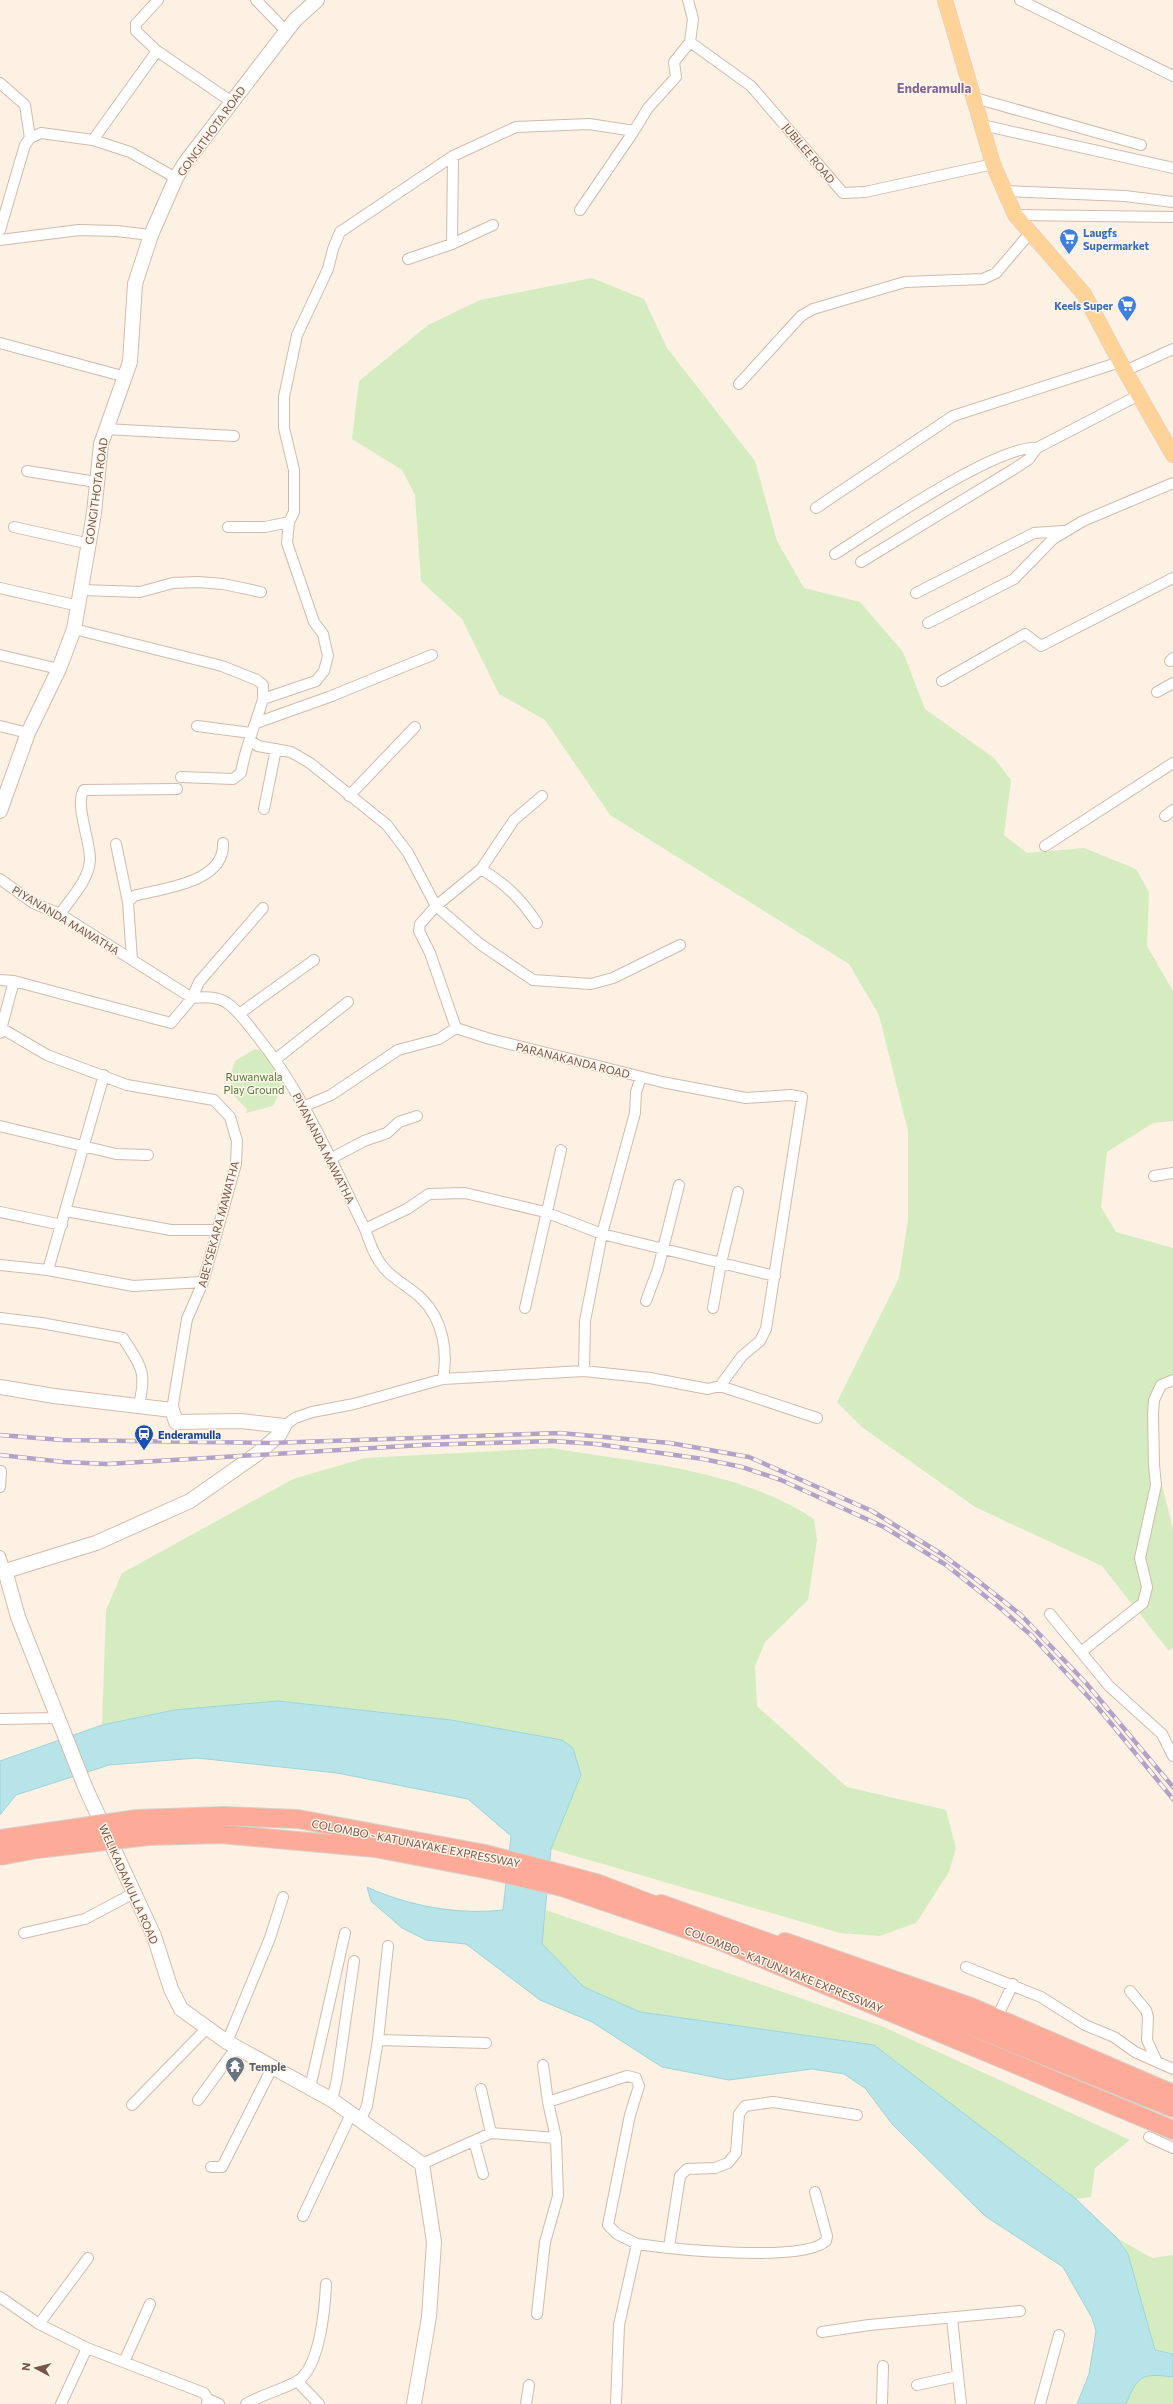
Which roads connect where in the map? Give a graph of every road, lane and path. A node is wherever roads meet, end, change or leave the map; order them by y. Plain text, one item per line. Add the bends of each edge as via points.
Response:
1 (158, 0) edge
2 (256, 0) edge
3 (317, 0) edge
4 (688, 0) edge
5 (945, 0) edge
6 (1020, 0) edge
7 (286, 31) junction
8 (690, 42) junction
9 (157, 51) junction
10 (1173, 76) edge
11 (0, 82) edge
12 (975, 98) junction
13 (232, 102) junction
14 (982, 124) junction
15 (634, 131) junction
16 (30, 138) junction
17 (93, 140) junction
18 (1141, 145) dead end
19 (453, 156) junction
20 (993, 164) junction
21 (1173, 168) edge
22 (176, 178) junction
23 (1003, 191) junction
24 (1173, 202) edge
25 (580, 210) dead end
26 (1015, 215) junction
27 (1173, 216) edge
28 (493, 226) dead end
29 (0, 230) edge
30 (1030, 233) junction
31 (151, 235) junction
32 (0, 240) edge
33 (452, 244) junction
34 (408, 259) dead end
35 (0, 343) edge
36 (1173, 349) edge
37 (1122, 367) junction
38 (126, 377) junction
39 (739, 384) dead end
40 (1139, 395) junction
41 (105, 429) junction
42 (234, 436) dead end
43 (1037, 448) junction
44 (1173, 454) edge
45 (27, 471) dead end
46 (96, 482) junction
47 (1173, 483) edge
48 (816, 508) dead end
49 (289, 522) junction
50 (14, 527) dead end
51 (228, 527) dead end
52 (1066, 531) junction
53 (90, 544) junction
54 (835, 554) dead end
55 (861, 562) dead end
56 (1173, 578) edge
57 (0, 588) edge
58 (82, 590) junction
59 (261, 592) dead end
60 (916, 593) dead end
61 (79, 606) junction
62 (928, 623) dead end
63 (74, 629) junction
64 (0, 655) edge
65 (432, 655) dead end
66 (59, 669) junction
67 (942, 681) dead end
68 (1173, 683) edge
69 (1158, 692) dead end
70 (263, 699) junction
71 (256, 723) junction
72 (0, 726) edge
73 (197, 726) dead end
74 (415, 727) dead end
75 (28, 733) junction
76 (251, 737) junction
77 (276, 749) junction
78 (1173, 763) edge
79 (181, 777) dead end
80 (5, 785) edge
81 (177, 789) dead end
82 (349, 796) junction
83 (542, 796) dead end
84 (264, 808) dead end
85 (0, 811) edge
86 (223, 843) dead end
87 (116, 844) dead end
88 (1045, 846) dead end
89 (481, 869) junction
90 (0, 879) edge
91 (128, 902) junction
92 (436, 906) junction
93 (263, 908) dead end
94 (60, 914) junction
95 (537, 923) dead end
96 (680, 945) dead end
97 (132, 960) junction
98 (314, 960) dead end
99 (0, 980) edge
100 (14, 982) junction
101 (192, 998) junction
102 (348, 1002) dead end
103 (239, 1014) junction
104 (456, 1028) junction
105 (0, 1031) edge
106 (276, 1059) junction
107 (104, 1075) junction
108 (641, 1077) junction
109 (305, 1106) junction
110 (417, 1116) dead end
111 (0, 1126) edge
112 (83, 1146) junction
113 (561, 1150) dead end
114 (148, 1155) dead end
115 (330, 1159) junction
116 (1173, 1173) edge
117 (1154, 1176) dead end
118 (679, 1185) dead end
119 (738, 1192) dead end
120 (66, 1211) junction
121 (0, 1212) edge
122 (545, 1212) junction
123 (62, 1225) junction
124 (365, 1229) junction
125 (217, 1230) junction
126 (602, 1234) junction
127 (662, 1248) junction
128 (721, 1262) junction
129 (0, 1265) edge
130 (48, 1270) junction
131 (775, 1276) junction
132 (203, 1282) junction
133 (646, 1301) dead end
134 (525, 1308) dead end
135 (713, 1308) dead end
136 (0, 1318) edge
137 (584, 1371) junction
138 (443, 1379) junction
139 (1173, 1380) edge
140 (720, 1386) junction
141 (0, 1387) edge
142 (139, 1405) junction
143 (172, 1410) junction
144 (818, 1418) dead end
145 (284, 1426) junction
146 (1, 1471) edge
147 (0, 1487) edge
148 (0, 1556) edge
149 (6, 1574) junction
150 (1050, 1614) dead end
151 (1081, 1652) junction
152 (58, 1718) junction
153 (0, 1719) edge
154 (1173, 1756) edge
155 (0, 1839) edge
156 (0, 1856) edge
157 (562, 1881) junction
158 (599, 1884) junction
159 (134, 1893) junction
160 (283, 1897) dead end
161 (641, 1897) junction
162 (692, 1910) junction
163 (24, 1933) dead end
164 (345, 1933) dead end
165 (388, 1946) dead end
166 (354, 1961) dead end
167 (966, 1966) dead end
168 (1013, 1984) junction
169 (1130, 1991) dead end
170 (1000, 2011) junction
171 (207, 2028) junction
172 (378, 2040) junction
173 (486, 2043) dead end
174 (232, 2045) junction
175 (1157, 2062) junction
176 (543, 2065) dead end
177 (272, 2068) junction
178 (1173, 2069) edge
179 (310, 2088) junction
180 (1173, 2088) edge
181 (481, 2089) dead end
182 (1173, 2094) edge
183 (198, 2100) dead end
184 (332, 2100) junction
185 (548, 2102) junction
186 (1173, 2103) edge
187 (132, 2105) dead end
188 (1173, 2108) edge
189 (857, 2115) dead end
190 (356, 2118) junction
191 (1173, 2130) edge
192 (491, 2133) junction
193 (1149, 2137) dead end
194 (556, 2138) junction
195 (474, 2141) junction
196 (1173, 2148) edge
197 (422, 2164) junction
198 (211, 2167) dead end
199 (482, 2174) dead end
200 (815, 2192) dead end
201 (303, 2216) dead end
202 (637, 2244) junction
203 (669, 2247) junction
204 (88, 2258) dead end
205 (326, 2284) dead end
206 (0, 2297) edge
207 (150, 2304) dead end
208 (1020, 2311) dead end
209 (537, 2314) dead end
210 (952, 2318) junction
211 (40, 2324) junction
212 (822, 2332) dead end
213 (1059, 2335) dead end
214 (88, 2348) junction
215 (124, 2362) junction
216 (883, 2366) dead end
217 (958, 2376) junction
218 (297, 2381) junction
219 (528, 2385) dead end
220 (917, 2385) dead end
221 (208, 2401) edge
222 (61, 2404) edge
223 (219, 2404) edge
224 (246, 2404) edge
225 (319, 2404) edge
226 (414, 2404) edge
227 (526, 2404) edge
228 (616, 2404) edge
229 (882, 2404) edge
230 (961, 2404) edge
231 (1040, 2404) edge

1 - 9 street via 136,24 136,31
2 - 7 street
3 - 7 street, GONGITHOTA ROAD
4 - 8 street via 693,19
5 - 12 main road
6 - 10 street
7 - 13 street, GONGITHOTA ROAD
8 - 15 street via 674,62 676,77 648,108
8 - 20 street, JUBILEE ROAD via 751,86 843,193 865,192
9 - 13 street
9 - 17 street
11 - 16 street via 25,105
12 - 14 main road
12 - 18 street
13 - 22 street, GONGITHOTA ROAD
14 - 20 main road
14 - 21 street
15 - 19 street via 589,124 516,127
15 - 25 street
16 - 17 street via 41,133
16 - 29 street via 25,145
17 - 22 street via 130,152
19 - 33 street
19 - 49 street via 340,232 335,243 328,269 296,335 289,365 284,397 284,428 294,470 294,512
20 - 23 main road
22 - 31 street, GONGITHOTA ROAD
23 - 24 street via 1125,196
23 - 26 main road
26 - 27 street
26 - 30 main road
28 - 33 street
30 - 37 main road via 1084,294
30 - 39 street via 996,273 983,279 905,282 813,309 801,316
31 - 32 street via 78,230
31 - 38 street, GONGITHOTA ROAD via 136,284 130,362
33 - 34 street
35 - 38 street
36 - 37 street
37 - 40 main road
37 - 48 street via 953,416
38 - 41 street, GONGITHOTA ROAD
40 - 43 street
40 - 44 main road
41 - 42 street
41 - 46 street, GONGITHOTA ROAD
43 - 54 street via 1028,447 958,477
43 - 55 street via 1029,459 1014,469
45 - 46 street
46 - 53 street, GONGITHOTA ROAD
47 - 52 street via 1083,521
49 - 51 street via 265,527
49 - 70 street via 287,543 314,622 324,634 328,656 324,671 316,680
50 - 53 street
52 - 60 street via 1034,533
52 - 62 street via 1053,539 1014,579
53 - 58 street, GONGITHOTA ROAD
56 - 67 street via 1041,646 1025,634
57 - 61 street
58 - 59 street via 140,592 173,583 198,582
58 - 61 street, GONGITHOTA ROAD
61 - 63 street, GONGITHOTA ROAD
63 - 66 street, GONGITHOTA ROAD
63 - 70 street via 222,666 257,680 263,685
64 - 66 street
65 - 71 street via 329,697
66 - 75 street, GONGITHOTA ROAD
68 - 69 street
70 - 71 street
71 - 76 street
72 - 75 street
73 - 76 street
74 - 82 street
75 - 80 street, GONGITHOTA ROAD
76 - 77 street via 258,746
76 - 79 street via 241,773 233,779
77 - 82 street via 291,752 310,764
77 - 84 street
78 - 88 street
80 - 85 street, GONGITHOTA ROAD
81 - 94 street via 84,790 81,793 90,860 85,878
82 - 92 street via 387,825 408,853
83 - 89 street via 514,820
86 - 91 street via 223,853 215,867 202,878 134,896
87 - 91 street
89 - 92 street
89 - 95 street via 504,883 520,898
90 - 94 street, PIYANANDA MAWATHA via 33,903
91 - 97 street
92 - 96 street via 480,944 533,980 592,984 613,978
92 - 104 street via 420,924 419,931 430,953
93 - 101 street via 199,982
94 - 97 street, PIYANANDA MAWATHA
97 - 101 street, PIYANANDA MAWATHA
98 - 103 street
99 - 100 street
100 - 101 street via 171,1023
100 - 105 street
101 - 103 street, PIYANANDA MAWATHA via 207,996 226,1002
102 - 106 street
103 - 106 street, PIYANANDA MAWATHA
104 - 108 street, PARANAKANDA ROAD
104 - 109 street via 439,1039 398,1050 331,1095
105 - 107 street, ABEYSEKARA MAWATHA via 47,1055
106 - 109 street, PIYANANDA MAWATHA
107 - 112 street
107 - 125 street, ABEYSEKARA MAWATHA via 127,1085 214,1100 230,1117 237,1141 236,1164
108 - 126 street via 636,1092 635,1113
108 - 131 street, PARANAKANDA ROAD via 746,1098 790,1095 802,1097
109 - 115 street, PIYANANDA MAWATHA
110 - 115 street via 399,1122 387,1132
111 - 112 street
112 - 114 street via 116,1154
112 - 120 street
113 - 122 street
115 - 124 street, PIYANANDA MAWATHA
116 - 117 street
118 - 127 street
119 - 128 street
120 - 123 street
120 - 125 street via 171,1230
121 - 123 street
122 - 124 street via 466,1193 429,1194 407,1209
122 - 126 street
122 - 134 street
123 - 130 street
124 - 138 street, PIYANANDA MAWATHA via 372,1250 384,1268 423,1299 436,1320 444,1339 446,1362
125 - 132 street, ABEYSEKARA MAWATHA
126 - 127 street
126 - 137 street via 585,1321
127 - 128 street
127 - 133 street via 658,1269
128 - 131 street
128 - 135 street
129 - 130 street
130 - 132 street via 133,1286
131 - 140 street via 766,1329 760,1341 742,1356
132 - 143 street, ABEYSEKARA MAWATHA via 187,1319
136 - 142 street via 123,1338 142,1368 143,1389
137 - 138 street
137 - 140 street via 650,1378 708,1389
138 - 145 street via 354,1404 312,1412 295,1418
139 - 151 street via 1161,1386 1154,1400 1156,1485 1140,1558 1147,1587 1143,1604
140 - 144 street
141 - 142 street
142 - 143 street
143 - 145 street via 176,1422 241,1421
145 - 149 street via 279,1435 266,1447 190,1501 96,1543 9,1570
146 - 147 street
148 - 149 street, WELIKADAMULLA ROAD
149 - 152 street, WELIKADAMULLA ROAD via 18,1617
150 - 151 street
151 - 154 street via 1109,1686 1162,1734
152 - 153 street
152 - 159 street, WELIKADAMULLA ROAD via 86,1789
155 - 157 highway, COLOMBO - KATUNAYAKE EXPRESSWAY, bridge via 137,1819 224,1816 298,1819 485,1854
156 - 157 highway, COLOMBO - KATUNAYAKE EXPRESSWAY, bridge via 37,1848 148,1836 221,1834 375,1848
157 - 158 highway, COLOMBO - KATUNAYAKE EXPRESSWAY
157 - 191 highway, COLOMBO - KATUNAYAKE EXPRESSWAY via 718,1940
158 - 161 highway
158 - 188 highway, COLOMBO - KATUNAYAKE EXPRESSWAY via 959,2021
159 - 163 street via 85,1919
159 - 171 street, WELIKADAMULLA ROAD via 154,1936 171,1990 182,2009
160 - 174 street
161 - 162 highway
161 - 186 highway via 968,2015
162 - 170 highway via 796,1937
162 - 182 highway via 971,2007
164 - 179 street
165 - 172 street
166 - 184 street via 338,2079
167 - 168 street
168 - 170 street
168 - 175 street
169 - 175 street via 1146,2010 1147,2040
170 - 180 highway via 1093,2049
171 - 174 street, WELIKADAMULLA ROAD
171 - 187 street
172 - 173 street
172 - 190 street via 367,2106
174 - 177 street, WELIKADAMULLA ROAD
174 - 183 street
175 - 178 street
176 - 185 street
177 - 179 street, WELIKADAMULLA ROAD
177 - 198 street via 222,2167
179 - 184 street, WELIKADAMULLA ROAD
181 - 192 street
184 - 190 street, WELIKADAMULLA ROAD
185 - 194 street
185 - 202 street via 627,2076 636,2078 638,2086 608,2225 617,2234
189 - 203 street via 773,2102 745,2106 739,2114 736,2153 728,2163 715,2168 687,2169 680,2176
190 - 197 street, WELIKADAMULLA ROAD
190 - 201 street
192 - 194 street
192 - 195 street
193 - 196 street
194 - 209 street via 558,2196 545,2242
195 - 197 street
195 - 199 street
197 - 226 street via 434,2242 429,2317
200 - 203 street via 827,2236 826,2242 816,2248 784,2254
202 - 203 street
202 - 228 street via 619,2325
204 - 211 street
205 - 218 street via 325,2307 317,2349 303,2377
206 - 211 street
207 - 215 street
208 - 210 street
210 - 212 street
210 - 217 street
211 - 214 street
213 - 231 street
214 - 215 street
214 - 222 street
215 - 221 street via 204,2393
216 - 229 street
217 - 220 street
217 - 230 street
218 - 224 street
218 - 225 street
219 - 227 street
221 - 223 street

